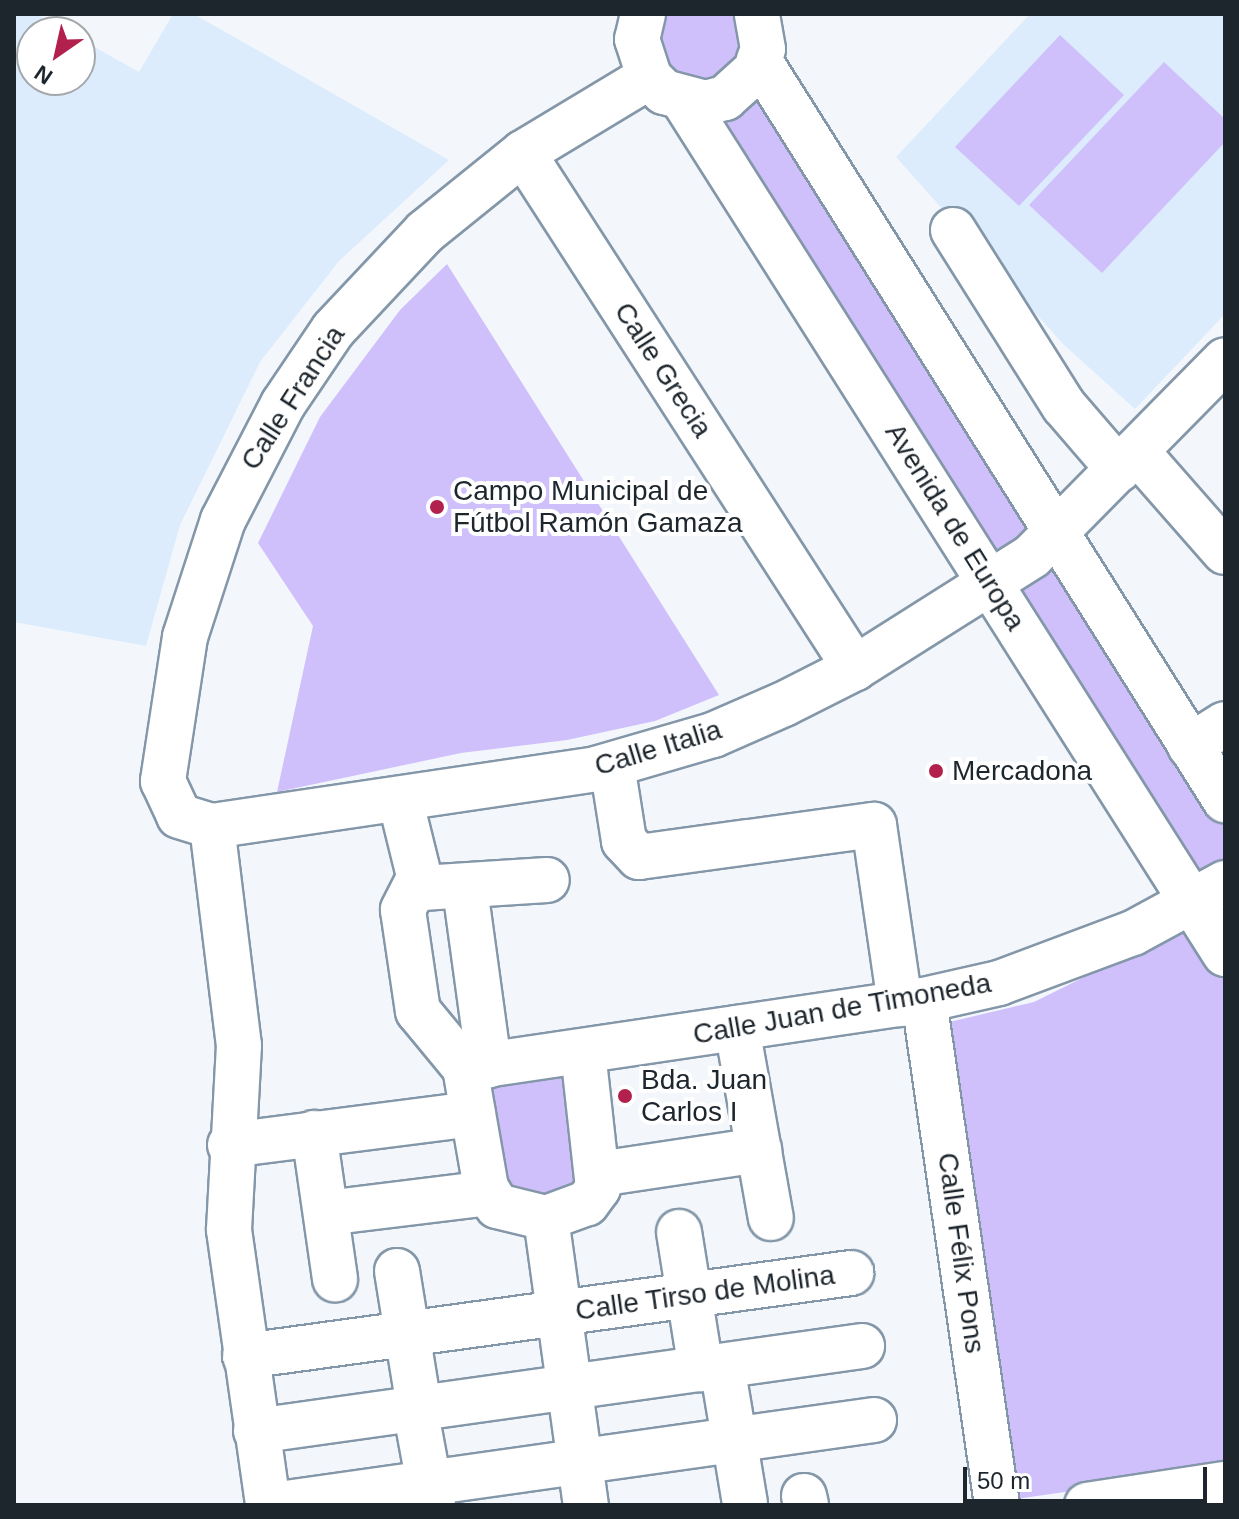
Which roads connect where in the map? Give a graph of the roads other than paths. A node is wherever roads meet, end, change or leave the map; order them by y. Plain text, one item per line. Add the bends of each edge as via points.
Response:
1 (643, 14) edge
2 (757, 14) edge
3 (759, 60) junction
4 (666, 89) junction
5 (523, 153) junction
6 (953, 230) dead end
7 (1224, 363) edge
8 (1128, 461) junction
9 (1056, 536) junction
10 (1225, 552) edge
11 (992, 586) junction
12 (855, 668) junction
13 (1208, 735) edge
14 (612, 765) junction
15 (400, 799) junction
16 (1225, 800) edge
17 (212, 826) junction
18 (547, 880) dead end
19 (416, 884) junction
20 (465, 889) junction
21 (1208, 893) edge
22 (1225, 954) edge
23 (912, 1002) junction
24 (737, 1028) junction
25 (583, 1052) junction
26 (477, 1066) junction
27 (473, 1114) junction
28 (314, 1133) junction
29 (230, 1145) junction
30 (759, 1150) junction
31 (599, 1174) junction
32 (488, 1193) junction
33 (326, 1213) junction
34 (546, 1218) junction
35 (771, 1218) dead end
36 (679, 1232) dead end
37 (397, 1271) dead end
38 (851, 1273) dead end
39 (335, 1279) dead end
40 (688, 1294) junction
41 (558, 1312) junction
42 (407, 1333) junction
43 (862, 1346) dead end
44 (245, 1356) junction
45 (712, 1368) junction
46 (568, 1388) junction
47 (417, 1407) junction
48 (874, 1420) dead end
49 (256, 1431) junction
50 (735, 1438) junction
51 (577, 1461) junction
52 (1225, 1484) edge
53 (431, 1494) edge
54 (1182, 1498) edge
55 (745, 1503) dead end
56 (270, 1505) edge
57 (586, 1505) edge
58 (997, 1505) edge
59 (1087, 1505) edge

1 - 4 street, Avenida de Europa via 637,39
2 - 3 street
3 - 4 street via 744,86 725,98
3 - 9 street
4 - 5 street, Calle Francia
4 - 11 street, Avenida de Europa
5 - 12 street, Calle Grecia
5 - 17 street, Calle Francia via 377,280 333,330 250,460 185,637 163,781 179,816
6 - 8 street via 1064,406
7 - 8 street, Calle Italia
8 - 9 street, Calle Italia
8 - 10 street
9 - 11 street, Calle Italia
9 - 13 street
11 - 12 street, Calle Italia
11 - 21 street, Avenida de Europa
12 - 14 street, Calle Italia via 713,735
13 - 16 street
14 - 15 street, Calle Italia
14 - 23 street, Calle Félix Pons via 624,841 639,857 874,825
15 - 17 street, Calle Italia
15 - 19 street
17 - 29 street via 239,1045
18 - 20 street
19 - 20 street
19 - 26 street via 403,910 418,1011
20 - 26 street
21 - 22 street, Avenida de Europa
21 - 23 street, Calle Juan de Timoneda via 1051,967
23 - 24 street, Calle Juan de Timoneda
23 - 58 street, Calle Félix Pons
24 - 25 street, Calle Juan de Timoneda
24 - 30 street
25 - 26 street, Calle Juan de Timoneda
25 - 31 street
26 - 27 street
27 - 28 street
27 - 32 street
28 - 29 street
28 - 33 street
29 - 44 street via 229,1230
30 - 31 street
30 - 35 street
31 - 34 street via 587,1203
32 - 33 street
32 - 34 street via 508,1211
33 - 39 street
34 - 41 street
36 - 40 street
37 - 42 street
38 - 40 street, Calle Tirso de Molina
40 - 41 street, Calle Tirso de Molina
40 - 45 street
41 - 42 street, Calle Tirso de Molina
41 - 46 street
42 - 44 street, Calle Tirso de Molina
42 - 47 street
43 - 45 street
44 - 49 street
45 - 46 street
45 - 50 street
46 - 47 street
46 - 51 street
47 - 49 street
47 - 53 street
48 - 50 street
49 - 56 street
50 - 51 street
50 - 55 street
51 - 53 street
51 - 57 street
52 - 54 street
53 - 56 street
54 - 59 street

